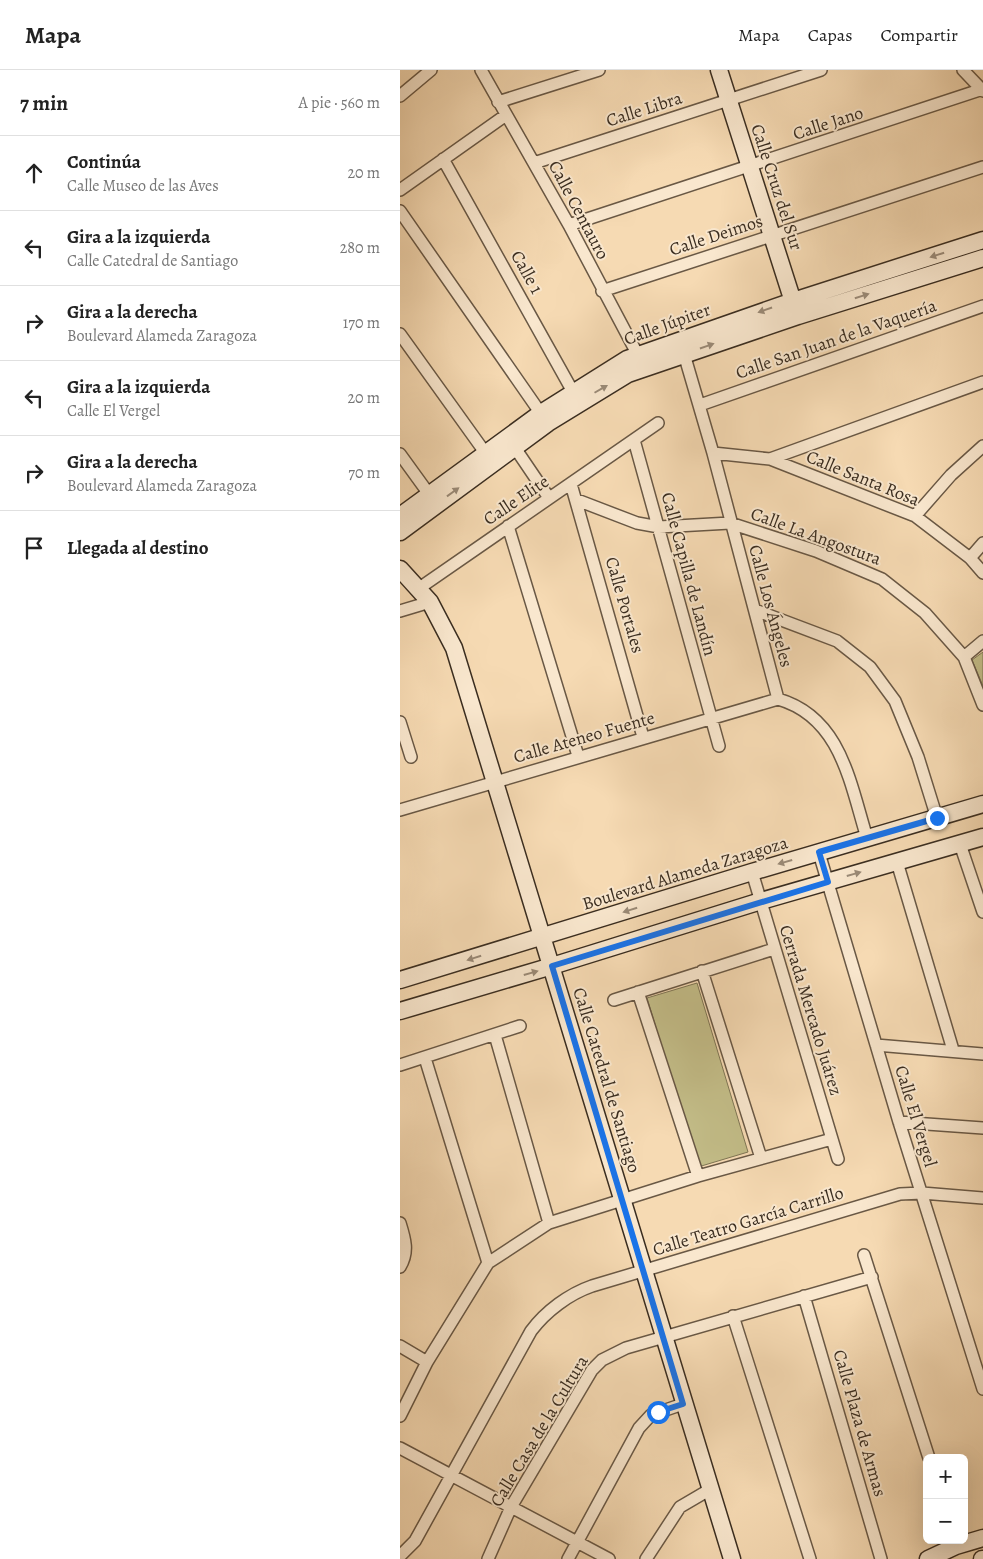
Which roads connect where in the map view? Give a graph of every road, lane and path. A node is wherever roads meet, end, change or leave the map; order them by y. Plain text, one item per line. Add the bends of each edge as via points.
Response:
1 (431, 70) edge
2 (481, 70) edge
3 (599, 70) edge
4 (719, 70) edge
5 (821, 70) edge
6 (963, 70) edge
7 (983, 90) edge
8 (400, 96) edge
9 (728, 100) junction
10 (498, 102) junction
11 (506, 115) junction
12 (443, 159) junction
13 (534, 163) junction
14 (983, 167) edge
15 (750, 168) junction
16 (400, 190) edge
17 (400, 211) edge
18 (568, 225) junction
19 (771, 235) junction
20 (983, 240) edge
21 (983, 258) edge
22 (602, 291) junction
23 (983, 306) edge
24 (795, 308) junction
25 (400, 334) edge
26 (684, 354) junction
27 (641, 361) junction
28 (983, 382) edge
29 (576, 397) junction
30 (700, 405) junction
31 (545, 418) junction
32 (658, 423) dead end
33 (634, 440) junction
34 (511, 442) junction
35 (983, 446) edge
36 (713, 453) junction
37 (400, 454) edge
38 (490, 458) junction
39 (770, 459) junction
40 (571, 484) junction
41 (549, 498) junction
42 (432, 499) junction
43 (578, 500) junction
44 (400, 516) edge
45 (915, 516) junction
46 (730, 523) junction
47 (508, 526) junction
48 (659, 527) junction
49 (400, 532) edge
50 (983, 543) edge
51 (970, 558) junction
52 (400, 569) edge
53 (983, 573) edge
54 (418, 589) junction
55 (430, 602) junction
56 (754, 610) junction
57 (400, 611) edge
58 (983, 640) edge
59 (964, 657) junction
60 (778, 699) junction
61 (983, 705) edge
62 (710, 718) junction
63 (401, 729) edge
64 (643, 737) junction
65 (719, 746) dead end
66 (578, 756) junction
67 (411, 757) dead end
68 (495, 781) junction
69 (983, 804) edge
70 (400, 810) edge
71 (937, 818) junction
72 (983, 837) edge
73 (868, 838) junction
74 (960, 844) junction
75 (819, 852) junction
76 (897, 862) junction
77 (752, 872) junction
78 (828, 882) junction
79 (761, 901) junction
80 (983, 912) edge
81 (543, 938) junction
82 (774, 949) junction
83 (552, 966) junction
84 (702, 971) junction
85 (400, 980) edge
86 (638, 992) junction
87 (614, 1000) dead end
88 (400, 1011) edge
89 (520, 1026) dead end
90 (495, 1034) junction
91 (876, 1045) junction
92 (953, 1050) junction
93 (983, 1054) edge
94 (425, 1058) junction
95 (400, 1065) edge
96 (899, 1122) junction
97 (983, 1128) edge
98 (832, 1139) junction
99 (762, 1158) junction
100 (838, 1158) dead end
101 (698, 1176) junction
102 (922, 1193) junction
103 (983, 1198) edge
104 (622, 1201) junction
105 (400, 1223) edge
106 (549, 1223) junction
107 (864, 1255) dead end
108 (488, 1263) junction
109 (400, 1267) edge
110 (644, 1272) junction
111 (872, 1277) junction
112 (804, 1296) junction
113 (733, 1316) junction
114 (663, 1337) junction
115 (400, 1346) edge
116 (427, 1362) junction
117 (983, 1389) edge
118 (683, 1404) junction
119 (400, 1416) edge
120 (400, 1448) edge
121 (928, 1454) edge
122 (449, 1475) junction
123 (709, 1490) junction
124 (511, 1507) junction
125 (983, 1538) edge
126 (576, 1540) junction
127 (968, 1541) edge
128 (954, 1544) edge
129 (400, 1556) edge
130 (488, 1559) edge
131 (568, 1559) edge
132 (610, 1559) edge
133 (646, 1559) edge
134 (732, 1559) edge
135 (810, 1559) edge
136 (882, 1559) edge
137 (928, 1559) edge

1 - 8 street
2 - 10 street, Calle Centauro
3 - 10 street
4 - 9 street, Calle Cruz del Sur
5 - 9 street, Calle Libra
6 - 7 street
7 - 15 street, Calle Jano
9 - 13 street, Calle Libra
9 - 15 street, Calle Cruz del Sur
10 - 11 street, Calle Centauro
11 - 12 street
11 - 13 street, Calle Centauro
12 - 16 street
12 - 29 street, Calle 1
13 - 18 street, Calle Centauro
14 - 19 street, Calle Deimos
15 - 18 street, Calle Jano
15 - 19 street, Calle Cruz del Sur
17 - 31 street
18 - 22 street, Calle Centauro
19 - 22 street, Calle Deimos
19 - 24 street, Calle Cruz del Sur
20 -> 24 street, Calle Júpiter
24 -> 21 street, Calle Júpiter
22 - 27 street, Calle Centauro
23 - 30 street, Calle San Juan de la Vaquería
26 -> 24 street, Calle Júpiter
24 -> 27 street, Calle Júpiter
25 - 38 street
26 - 27 street, Calle Júpiter
26 - 30 street, Calle Los Ángeles
27 - 29 street, Calle Júpiter
28 - 39 street
29 - 31 street, Calle Júpiter
30 - 36 street, Calle Los Ángeles
31 - 34 street, Calle Júpiter
32 - 33 street, Calle Elite
33 - 40 street, Calle Elite
33 - 48 street, Calle Capilla de Landín
34 - 38 street, Calle Júpiter
34 - 41 street
35 - 45 street via 951,475
36 - 39 street, Calle Santa Rosa
36 - 46 street, Calle Los Ángeles
37 - 42 street
38 - 42 street, Calle Júpiter
39 - 45 street, Calle Santa Rosa
40 - 41 street, Calle Elite
40 - 43 street, Calle Portales
41 - 47 street, Calle Elite
42 - 44 street, Calle Júpiter
42 - 49 street, Calle Júpiter
43 - 48 street, Calle La Angostura via 636,523
43 - 64 street, Calle Portales
45 - 51 street, Calle Santa Rosa
46 - 48 street, Calle La Angostura
46 - 56 street, Calle Los Ángeles
46 - 59 street, Calle La Angostura via 816,551 882,579 925,612
47 - 54 street, Calle Elite
47 - 66 street
48 - 62 street, Calle Capilla de Landín
50 - 51 street
51 - 53 street, Calle Santa Rosa
52 - 54 street, Calle Catedral de Santiago
54 - 55 street, Calle Catedral de Santiago
55 - 57 street
55 - 68 street, Calle Catedral de Santiago via 454,648
56 - 60 street, Calle Los Ángeles
56 - 71 street via 837,640 870,667 895,701 918,757
58 - 59 street
59 - 61 street, Calle La Angostura
60 - 62 street, Calle Ateneo Fuente
60 - 73 street via 809,712 828,733 843,760
62 - 64 street, Calle Ateneo Fuente
62 - 65 street, Calle Capilla de Landín
63 - 67 street
64 - 66 street, Calle Ateneo Fuente
66 - 68 street, Calle Ateneo Fuente
68 - 70 street, Calle Ateneo Fuente
68 - 81 street, Calle Catedral de Santiago
69 - 71 street, Boulevard Alameda Zaragoza
71 - 73 street, Boulevard Alameda Zaragoza
72 - 74 street
73 - 75 street, Boulevard Alameda Zaragoza
74 - 76 street
74 - 80 street
75 -> 77 street, Boulevard Alameda Zaragoza
75 - 78 street, Calle El Vergel
78 -> 76 street
76 - 92 street
77 - 79 street, Cerrada Mercado Juárez
77 -> 81 street, Boulevard Alameda Zaragoza
78 - 79 street
78 - 91 street, Calle El Vergel
79 - 82 street, Cerrada Mercado Juárez
79 - 83 street
81 - 83 street, Calle Catedral de Santiago
81 -> 85 street, Boulevard Alameda Zaragoza
82 - 84 street
82 - 98 street, Cerrada Mercado Juárez
88 -> 83 street
83 - 104 street, Calle Catedral de Santiago
84 - 86 street
84 - 99 street
86 - 87 street
86 - 101 street
89 - 90 street
90 - 94 street
90 - 106 street
91 - 92 street
91 - 96 street, Calle El Vergel
92 - 93 street
94 - 95 street
94 - 108 street
96 - 97 street
96 - 102 street, Calle El Vergel
98 - 99 street
98 - 100 street, Cerrada Mercado Juárez
99 - 101 street
101 - 104 street
102 - 103 street, Calle Teatro García Carrillo
102 - 110 street, Calle Teatro García Carrillo via 888,1197
102 - 117 street, Calle El Vergel
104 - 106 street
104 - 110 street, Calle Catedral de Santiago
105 - 109 street via 406,1247
106 - 108 street
107 - 111 street
108 - 116 street
110 - 114 street, Calle Catedral de Santiago
110 - 122 street, Calle Teatro García Carrillo via 582,1290 538,1323
111 - 112 street, Calle Casa de la Cultura
111 - 121 street
112 - 113 street, Calle Casa de la Cultura
112 - 136 street, Calle Plaza de Armas
113 - 114 street, Calle Casa de la Cultura
113 - 135 street
114 - 118 street, Calle Catedral de Santiago
114 - 124 street, Calle Casa de la Cultura via 613,1353 592,1370
115 - 116 street
116 - 119 street
118 - 123 street, Calle Catedral de Santiago
118 - 126 street via 645,1420
120 - 122 street
122 - 124 street
122 - 129 street, Calle Teatro García Carrillo via 414,1541
123 - 133 street via 680,1507
123 - 134 street, Calle Catedral de Santiago
124 - 126 street
124 - 130 street, Calle Casa de la Cultura
125 - 127 street
126 - 131 street
126 - 132 street
128 - 137 street

